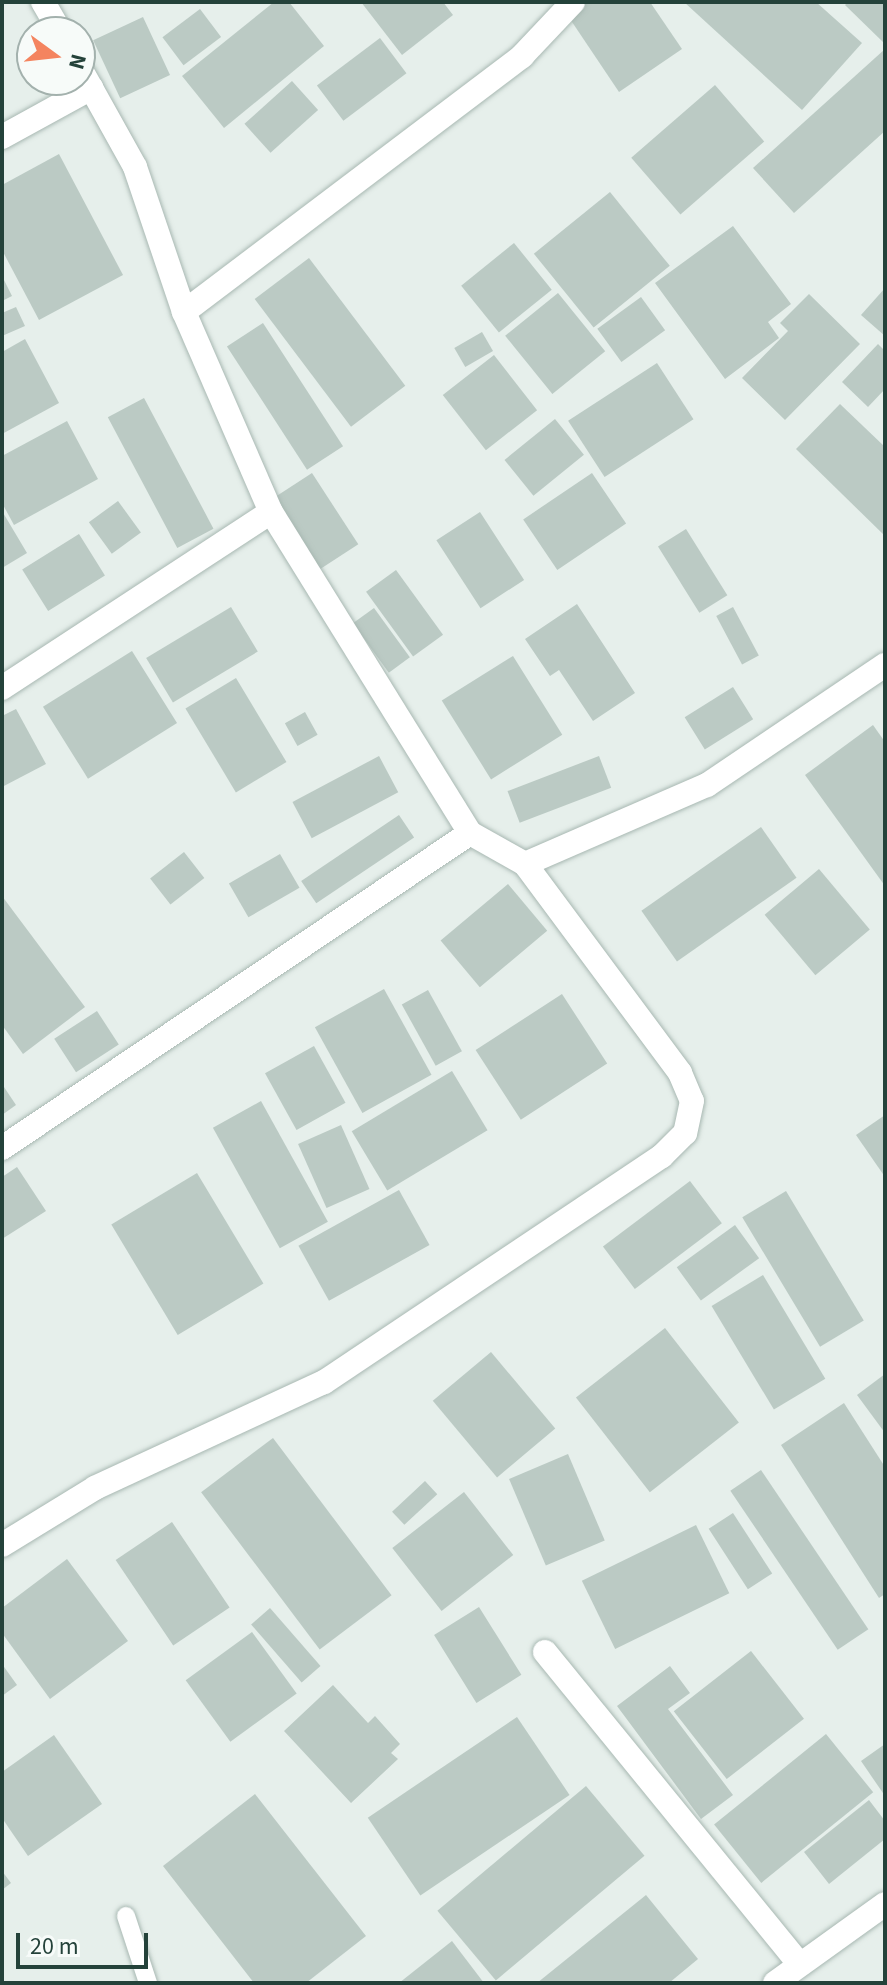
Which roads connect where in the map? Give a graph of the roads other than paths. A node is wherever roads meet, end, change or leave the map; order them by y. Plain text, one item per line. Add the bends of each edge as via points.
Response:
1 (573, 2) edge
2 (60, 96) edge
3 (96, 96) edge
4 (2, 137) edge
5 (184, 312) junction
6 (271, 512) junction
7 (885, 665) edge
8 (2, 688) edge
9 (470, 833) junction
10 (525, 864) junction
11 (2, 1148) edge
12 (2, 1545) edge
13 (545, 1652) dead end
14 (885, 1904) edge
15 (126, 1916) dead end
16 (799, 1963) junction
17 (148, 1983) edge
18 (775, 1983) edge

1 - 5 street via 522,56
2 - 4 street
3 - 5 street via 135,167
5 - 6 street
6 - 8 street
6 - 9 street
7 - 10 street via 707,785
9 - 10 street
9 - 11 street
10 - 12 street via 680,1073 692,1101 685,1133 324,1382 95,1488
13 - 16 street
14 - 16 street
15 - 17 lane
16 - 18 street

